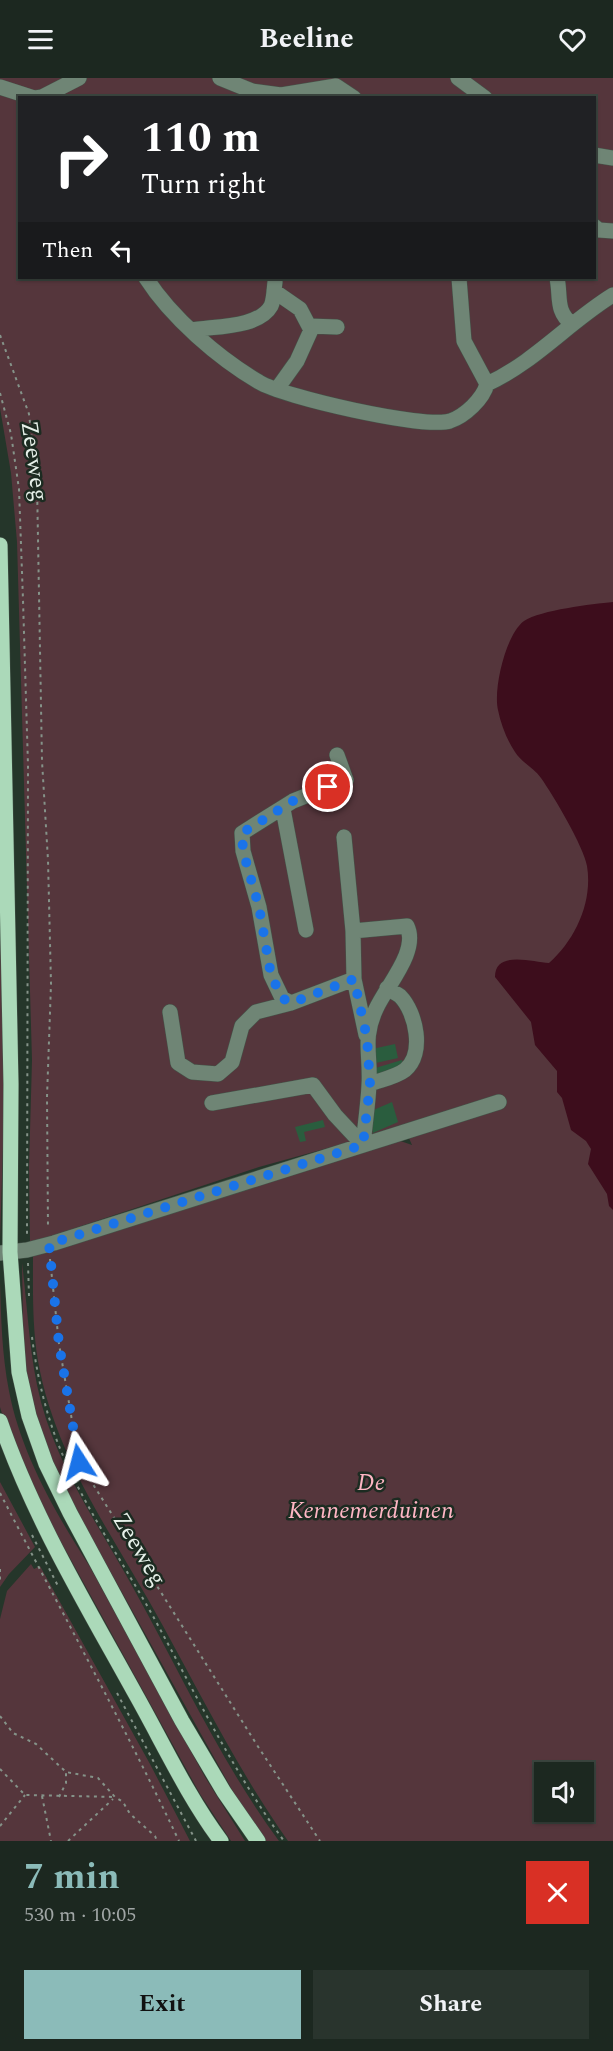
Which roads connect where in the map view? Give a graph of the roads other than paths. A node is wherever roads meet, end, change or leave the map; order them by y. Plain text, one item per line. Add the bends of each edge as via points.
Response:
1 (79, 78) edge
2 (220, 78) edge
3 (0, 87) edge
4 (28, 96) edge
5 (44, 96) edge
6 (351, 96) edge
7 (596, 154) edge
8 (613, 158) edge
9 (596, 228) edge
10 (613, 231) edge
11 (147, 279) edge
12 (459, 279) edge
13 (557, 279) edge
14 (613, 295) edge
15 (572, 324) junction
16 (309, 326) junction
17 (337, 327) dead end
18 (192, 330) junction
19 (487, 384) junction
20 (277, 390) junction
21 (0, 545) edge
22 (337, 755) dead end
23 (283, 809) junction
24 (344, 837) dead end
25 (306, 930) dead end
26 (353, 931) junction
27 (354, 979) junction
28 (387, 988) junction
29 (291, 1003) junction
30 (170, 1012) dead end
31 (367, 1038) junction
32 (370, 1084) junction
33 (499, 1102) dead end
34 (212, 1103) dead end
35 (363, 1145) junction
36 (5, 1252) edge
37 (0, 1421) edge
38 (221, 1841) edge
39 (258, 1841) edge

1 - 5 lane
2 - 6 lane via 252,91 281,95 336,86
3 - 4 lane
7 - 8 lane
9 - 10 lane
11 - 18 lane via 159,298
12 - 19 lane via 464,341
13 - 15 lane via 558,303 563,316
14 - 15 lane
15 - 19 lane via 544,349
16 - 17 lane
16 - 18 lane via 300,309 274,287 272,305 263,314 237,326
16 - 20 lane via 311,330 297,361
18 - 20 lane via 260,383
19 - 20 lane via 485,393 469,410 449,421 413,421
21 - 36 main road, Zeeweg via 10,1061
22 - 23 lane via 346,780 293,801
23 - 25 lane
23 - 29 lane via 242,833 242,842 271,975 282,998
24 - 26 lane
26 - 27 lane
26 - 28 lane via 407,926 411,946
27 - 29 lane
27 - 31 lane
28 - 31 lane
28 - 32 lane via 399,995 411,1015 415,1056 403,1072
29 - 30 lane via 256,1012 242,1026 232,1062 218,1074 192,1072 178,1063
31 - 32 lane
32 - 35 lane
33 - 35 lane
34 - 35 lane via 313,1085
35 - 36 lane via 49,1244
36 - 39 main road, Zeeweg via 19,1372 46,1464 182,1721
37 - 38 main road via 14,1460 84,1599

